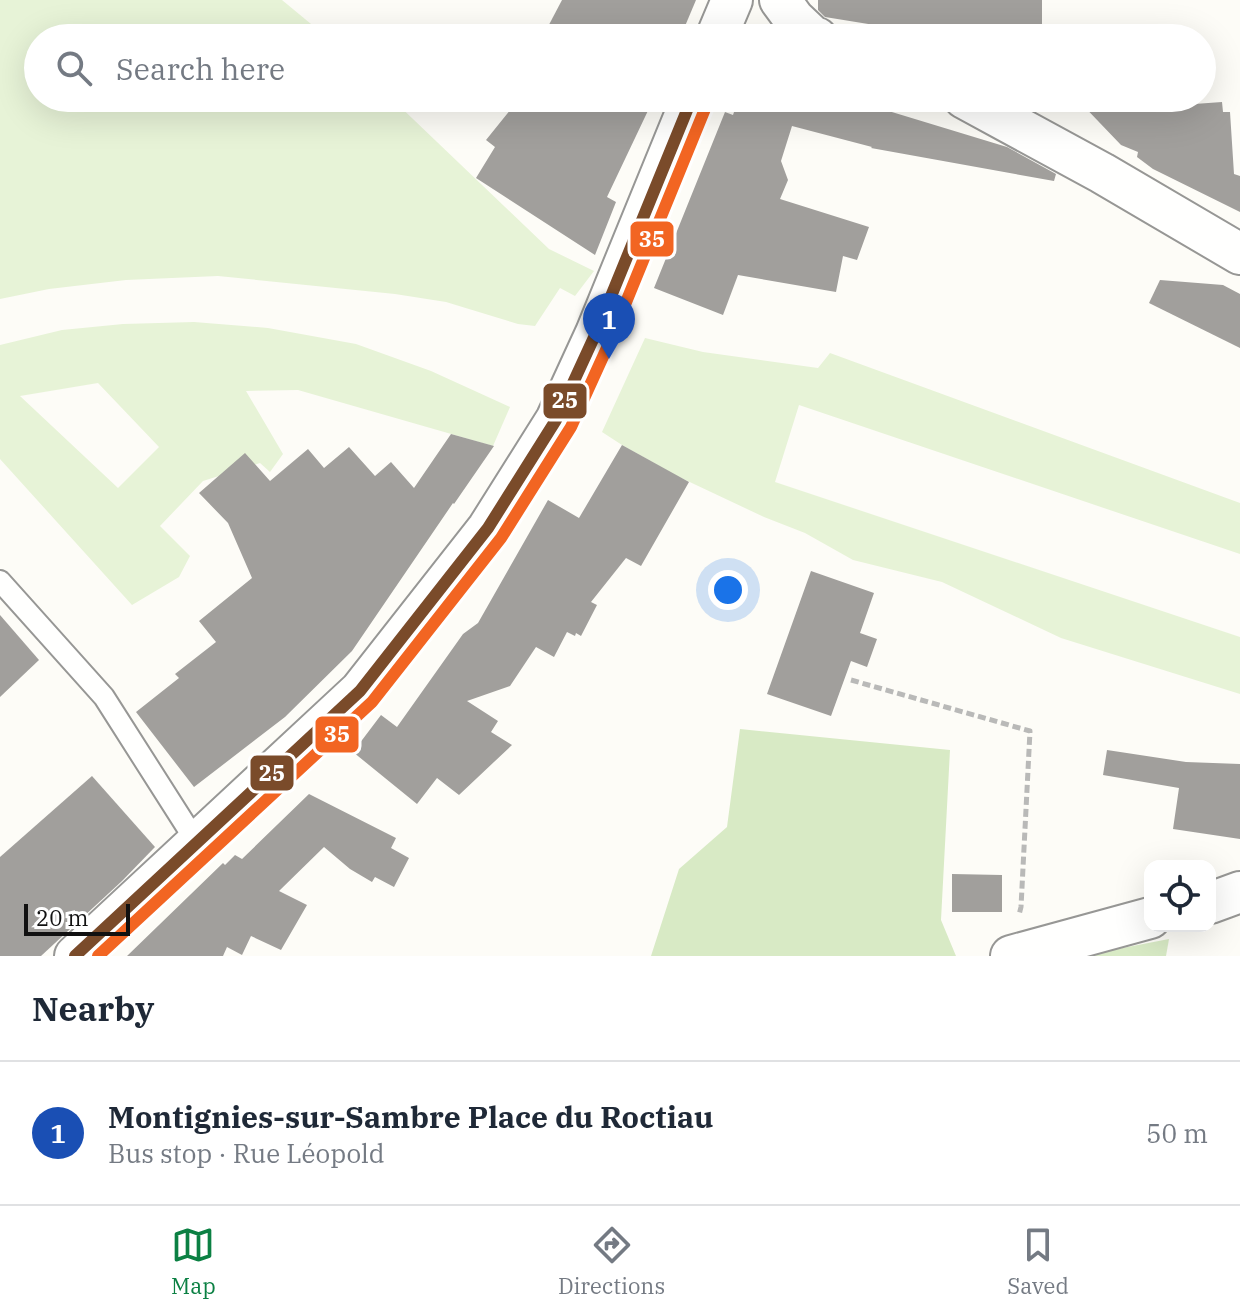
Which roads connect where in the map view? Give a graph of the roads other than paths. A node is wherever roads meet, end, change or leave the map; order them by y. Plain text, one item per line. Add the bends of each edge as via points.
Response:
1 (732, 0) edge
2 (740, 0) edge
3 (771, 0) edge
4 (780, 0) edge
5 (722, 24) edge
6 (799, 24) edge
7 (686, 112) edge
8 (990, 112) edge
9 (1240, 254) edge
10 (0, 581) edge
11 (197, 843) junction
12 (1240, 892) edge
13 (1216, 901) edge
14 (1144, 919) edge
15 (1014, 938) edge
16 (75, 956) edge

1 - 5 street
2 - 3 street
4 - 6 street
7 - 11 street via 556,420 488,528 360,691
8 - 9 street
10 - 11 lane via 104,697
11 - 16 street
12 - 13 street
14 - 15 street

